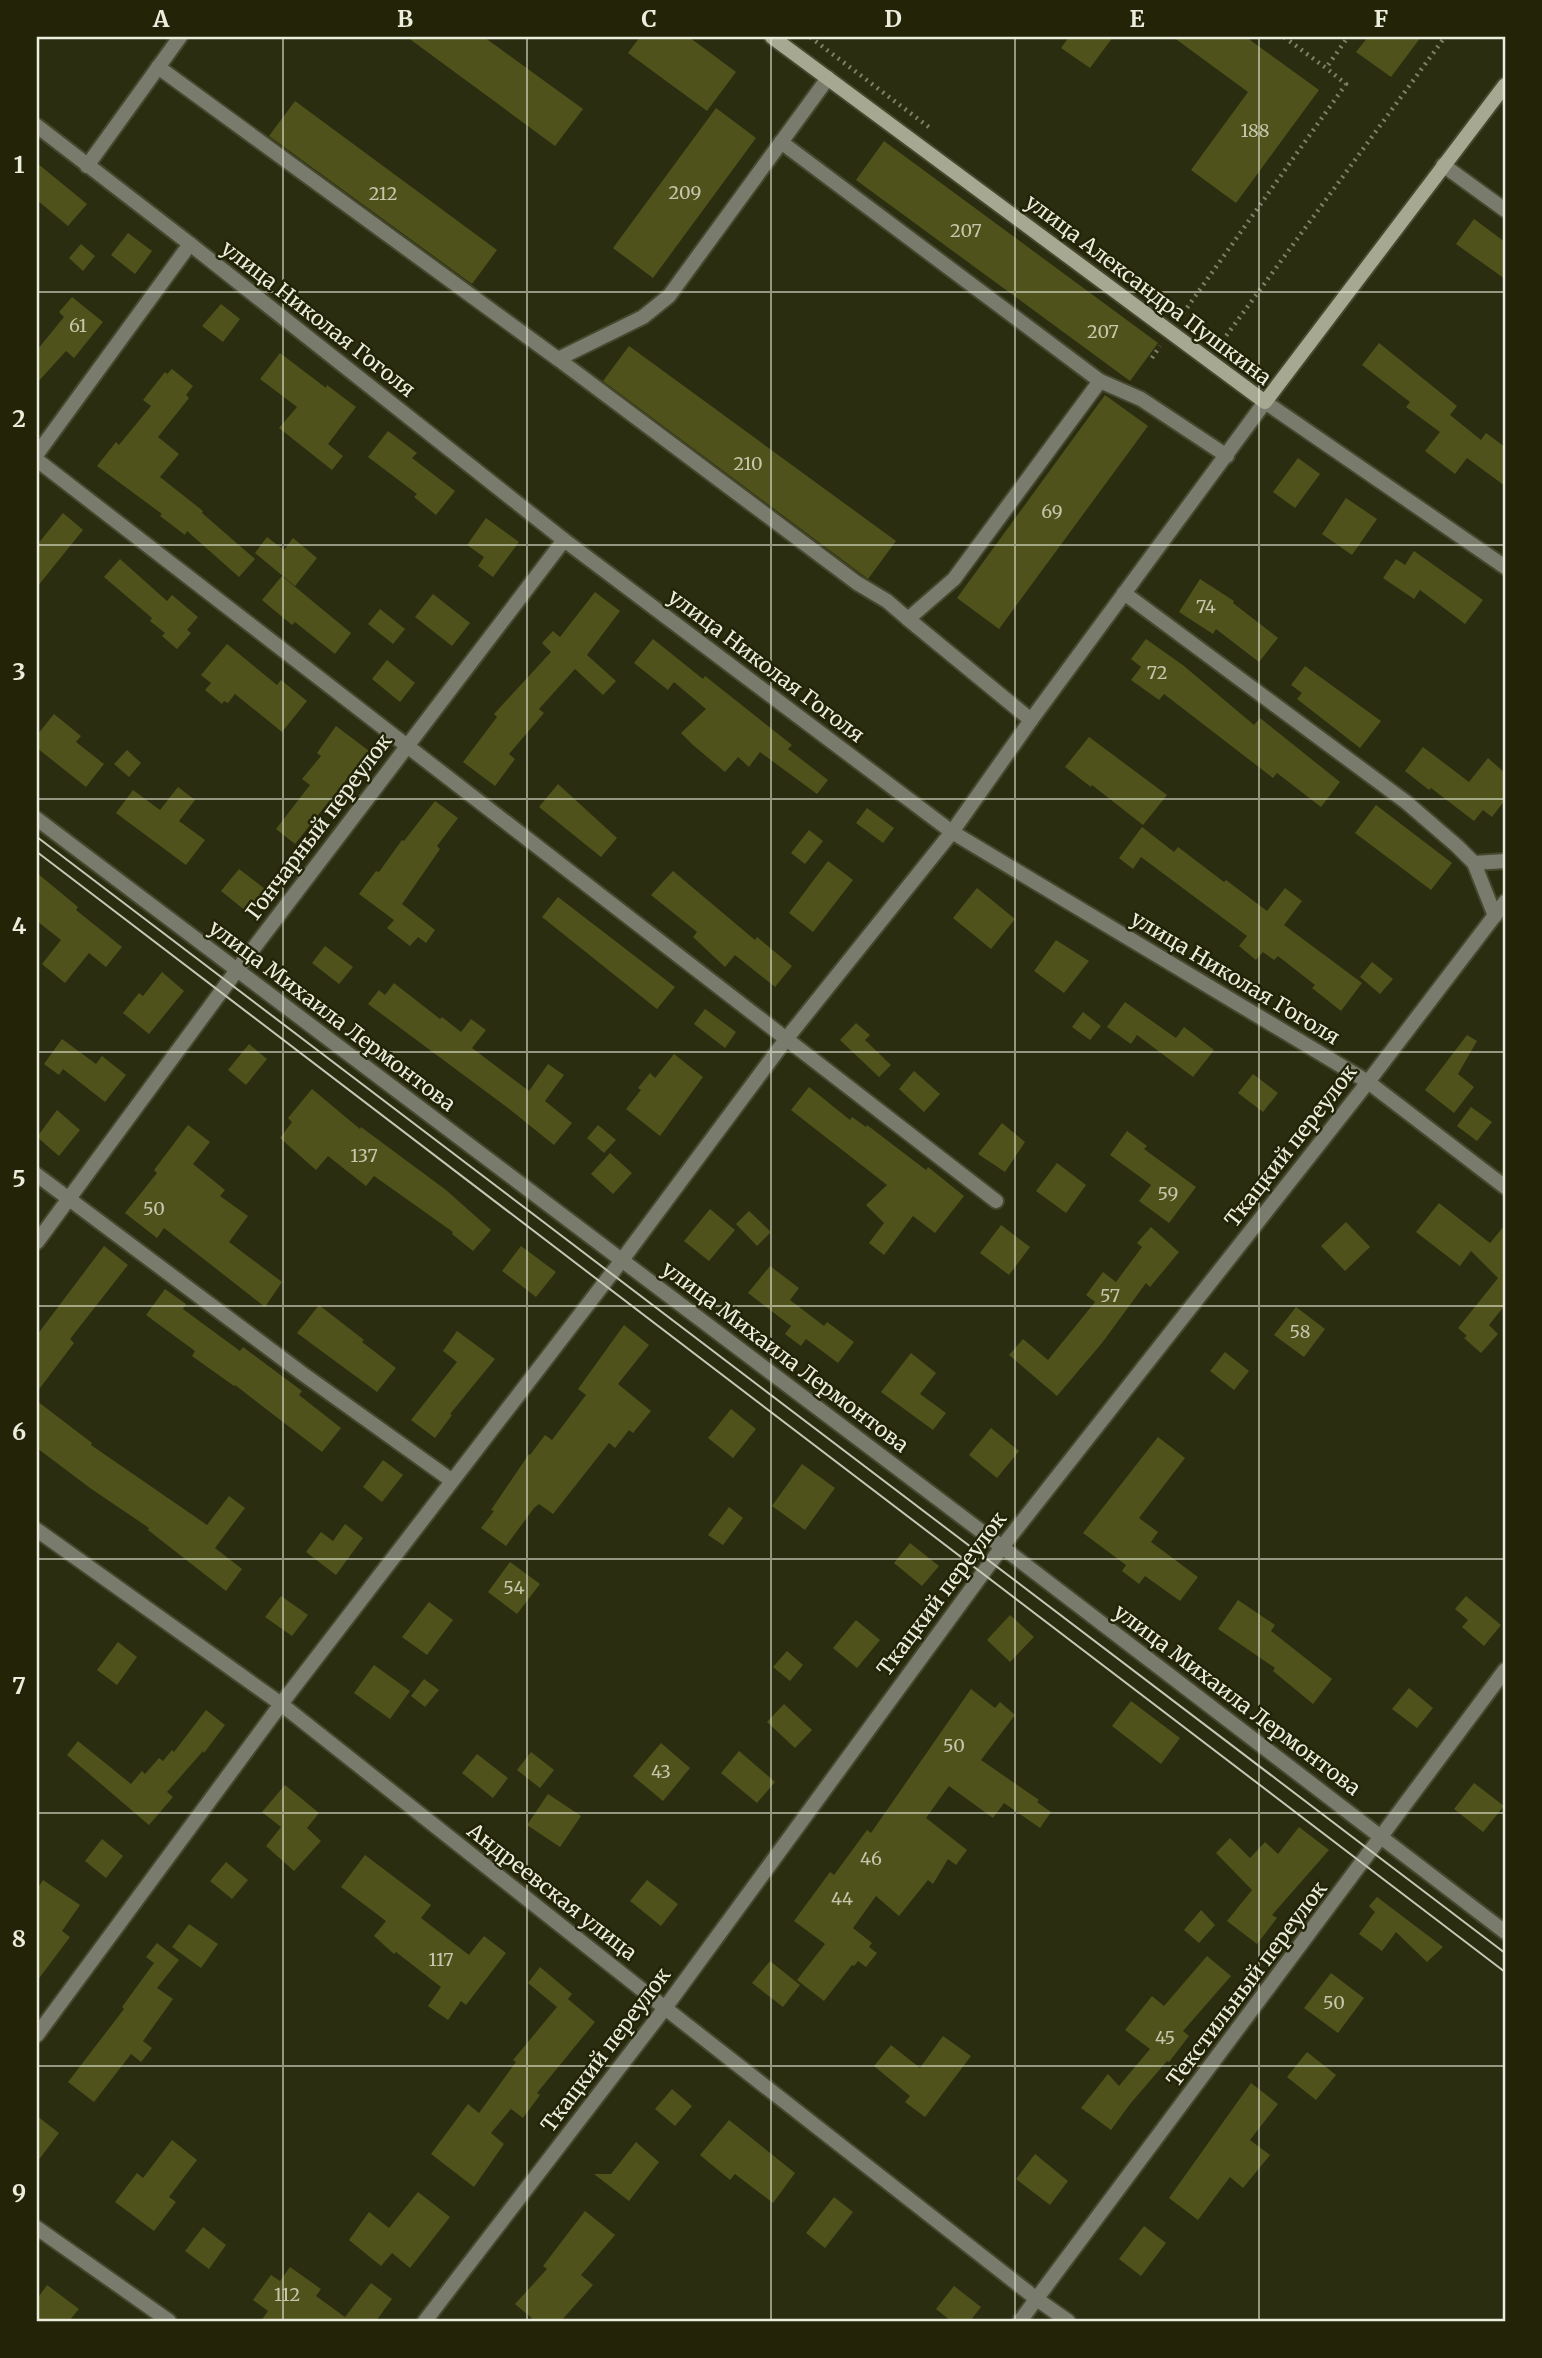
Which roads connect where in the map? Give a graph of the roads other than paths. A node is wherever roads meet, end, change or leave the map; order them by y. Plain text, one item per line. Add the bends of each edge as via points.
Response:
1 (180, 37) edge
2 (772, 37) edge
3 (158, 67) junction
4 (828, 78) junction
5 (1505, 85) edge
6 (37, 126) edge
7 (781, 142) junction
8 (1443, 165) junction
9 (87, 166) junction
10 (1505, 210) edge
11 (190, 244) junction
12 (558, 359) junction
13 (1100, 381) junction
14 (1265, 402) junction
15 (37, 454) edge
16 (1227, 456) junction
17 (37, 460) edge
18 (564, 540) junction
19 (1505, 567) edge
20 (1124, 593) junction
21 (908, 620) junction
22 (1031, 720) junction
23 (408, 745) junction
24 (37, 819) edge
25 (952, 832) junction
26 (1505, 861) edge
27 (1474, 863) junction
28 (1505, 902) edge
29 (1495, 916) junction
30 (237, 970) junction
31 (787, 1038) junction
32 (1368, 1082) junction
33 (37, 1175) edge
34 (1505, 1187) edge
35 (68, 1199) junction
36 (996, 1200) dead end
37 (37, 1242) edge
38 (622, 1260) junction
39 (451, 1480) junction
40 (37, 1530) edge
41 (1002, 1547) junction
42 (1505, 1670) edge
43 (281, 1704) junction
44 (1382, 1838) junction
45 (1505, 1932) edge
46 (665, 2008) junction
47 (37, 2035) edge
48 (37, 2228) edge
49 (1038, 2300) junction
50 (169, 2321) edge
51 (425, 2321) edge
52 (1020, 2321) edge
53 (1068, 2321) edge

1 - 3 street
2 - 4 main road, улица Александра Пушкина
3 - 9 street
3 - 12 street
4 - 7 street
4 - 14 main road, улица Александра Пушкина
5 - 8 main road
6 - 9 street, улица Николая Гоголя
7 - 12 street via 669,296 643,317
7 - 13 street
8 - 10 street
8 - 14 main road
9 - 11 street, улица Николая Гоголя
11 - 15 street
11 - 18 street, улица Николая Гоголя
12 - 21 street
13 - 16 street via 1142,399
13 - 21 street via 954,579
14 - 16 street
14 - 19 street, улица Александра Пушкина
16 - 20 street
17 - 23 street
18 - 23 street, Гончарный переулок
18 - 25 street, улица Николая Гоголя
20 - 22 street
20 - 27 street via 1406,802
21 - 22 street
22 - 25 street
23 - 30 street, Гончарный переулок
23 - 31 street
24 - 30 street, улица Михаила Лермонтова
25 - 31 street
25 - 32 street, улица Николая Гоголя
26 - 27 street
27 - 29 street
28 - 29 street, Ткацкий переулок
29 - 32 street, Ткацкий переулок
30 - 35 street, Гончарный переулок
30 - 38 street, улица Михаила Лермонтова
31 - 36 street
31 - 38 street
32 - 34 street, улица Николая Гоголя
32 - 41 street, Ткацкий переулок
33 - 35 street
35 - 37 street, Гончарный переулок
35 - 39 street
38 - 39 street
38 - 41 street, улица Михаила Лермонтова
39 - 43 street
40 - 43 street, Андреевская улица
41 - 44 street, улица Михаила Лермонтова
41 - 46 street, Ткацкий переулок
42 - 44 street, Текстильный переулок
43 - 46 street, Андреевская улица
43 - 47 street
44 - 45 street, улица Михаила Лермонтова
44 - 49 street, Текстильный переулок
46 - 49 street, Андреевская улица
46 - 51 street, Ткацкий переулок
48 - 50 street
49 - 52 street, Текстильный переулок
49 - 53 street, Андреевская улица

